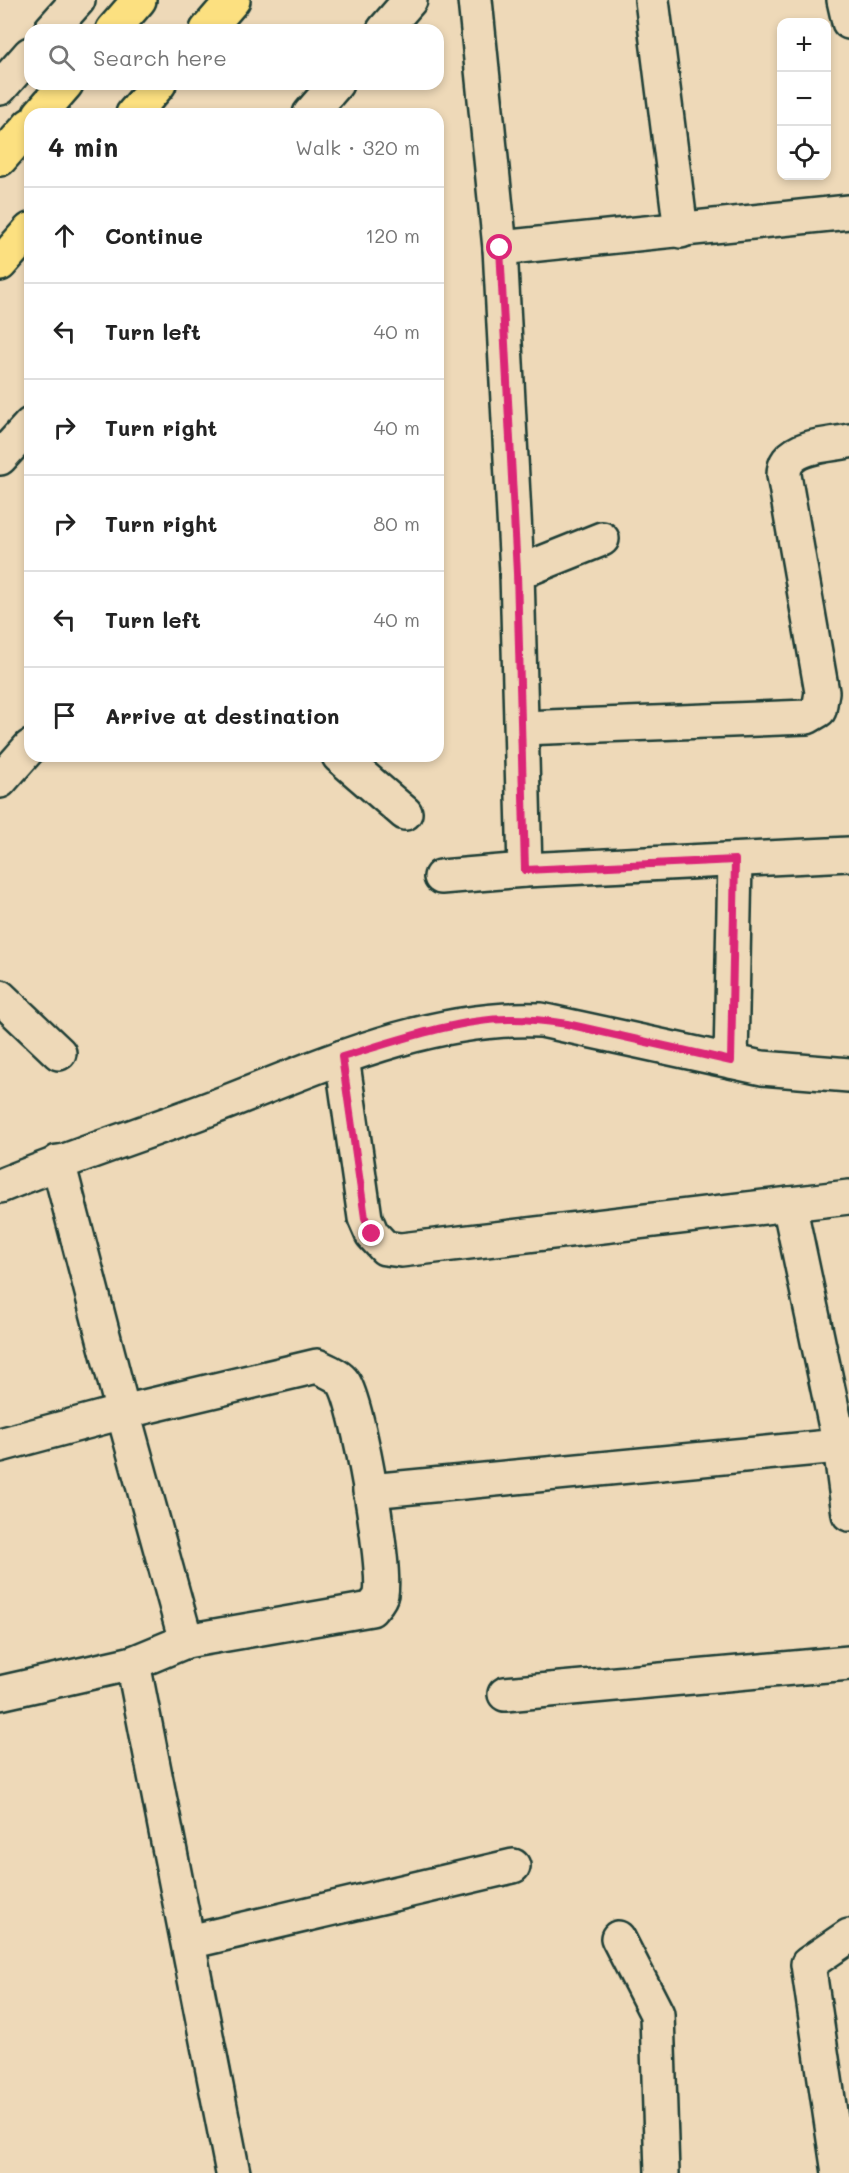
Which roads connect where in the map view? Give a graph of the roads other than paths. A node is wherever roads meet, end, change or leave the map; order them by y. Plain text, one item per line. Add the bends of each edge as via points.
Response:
1 (78, 0) edge
2 (139, 0) edge
3 (233, 0) edge
4 (410, 0) edge
5 (475, 0) edge
6 (652, 0) edge
7 (844, 0) edge
8 (849, 22) edge
9 (56, 24) edge
10 (118, 24) edge
11 (212, 24) edge
12 (389, 24) edge
13 (24, 61) edge
14 (0, 88) edge
15 (61, 90) edge
16 (154, 90) edge
17 (331, 90) edge
18 (45, 108) edge
19 (138, 108) edge
20 (315, 108) edge
21 (24, 132) edge
22 (0, 159) edge
23 (849, 212) edge
24 (681, 231) junction
25 (24, 237) edge
26 (500, 248) junction
27 (0, 264) edge
28 (24, 432) edge
29 (849, 441) edge
30 (0, 458) edge
31 (602, 539) dead end
32 (517, 573) junction
33 (522, 728) junction
34 (24, 754) edge
35 (346, 762) edge
36 (0, 781) edge
37 (405, 813) dead end
38 (849, 854) edge
39 (735, 860) junction
40 (525, 870) junction
41 (441, 877) dead end
42 (0, 997) edge
43 (59, 1053) dead end
44 (342, 1057) junction
45 (731, 1061) junction
46 (849, 1075) edge
47 (58, 1162) junction
48 (0, 1186) edge
49 (849, 1197) edge
50 (789, 1204) junction
51 (123, 1412) junction
52 (0, 1445) edge
53 (845, 1445) edge
54 (370, 1491) junction
55 (849, 1515) edge
56 (186, 1641) junction
57 (849, 1663) edge
58 (133, 1664) junction
59 (0, 1694) edge
60 (505, 1694) dead end
61 (513, 1866) dead end
62 (849, 1936) edge
63 (618, 1938) dead end
64 (189, 1942) junction
65 (233, 2173) edge
66 (662, 2173) edge
67 (839, 2173) edge

1 - 9 street
2 - 10 highway
3 - 11 highway
4 - 12 street
5 - 26 street
6 - 24 street
7 - 8 street
13 - 14 street
15 - 18 highway
16 - 19 highway
17 - 20 street
21 - 22 highway
23 - 24 street
24 - 26 street
25 - 27 highway
26 - 32 street
28 - 30 street
29 - 33 street via 794,455 786,463 784,475 822,692 819,710 807,717
31 - 32 street
32 - 33 street
33 - 40 street
34 - 36 street
35 - 37 street
38 - 39 street
39 - 40 street
39 - 45 street
40 - 41 street
42 - 43 street
44 - 45 street via 469,1023 510,1018 567,1024
44 - 47 street
44 - 50 street via 365,1218 372,1234 385,1248 401,1250
45 - 46 street via 762,1068
47 - 48 street
47 - 51 street
49 - 50 street
50 - 53 street
51 - 52 street
51 - 54 street via 317,1366 343,1380 351,1399
51 - 56 street
53 - 54 street
53 - 55 street
54 - 56 street via 381,1571 381,1597 371,1609
56 - 58 street
57 - 60 street
58 - 59 street
58 - 64 street
61 - 64 street
62 - 67 street via 808,1964
63 - 66 street via 657,2014
64 - 65 street

